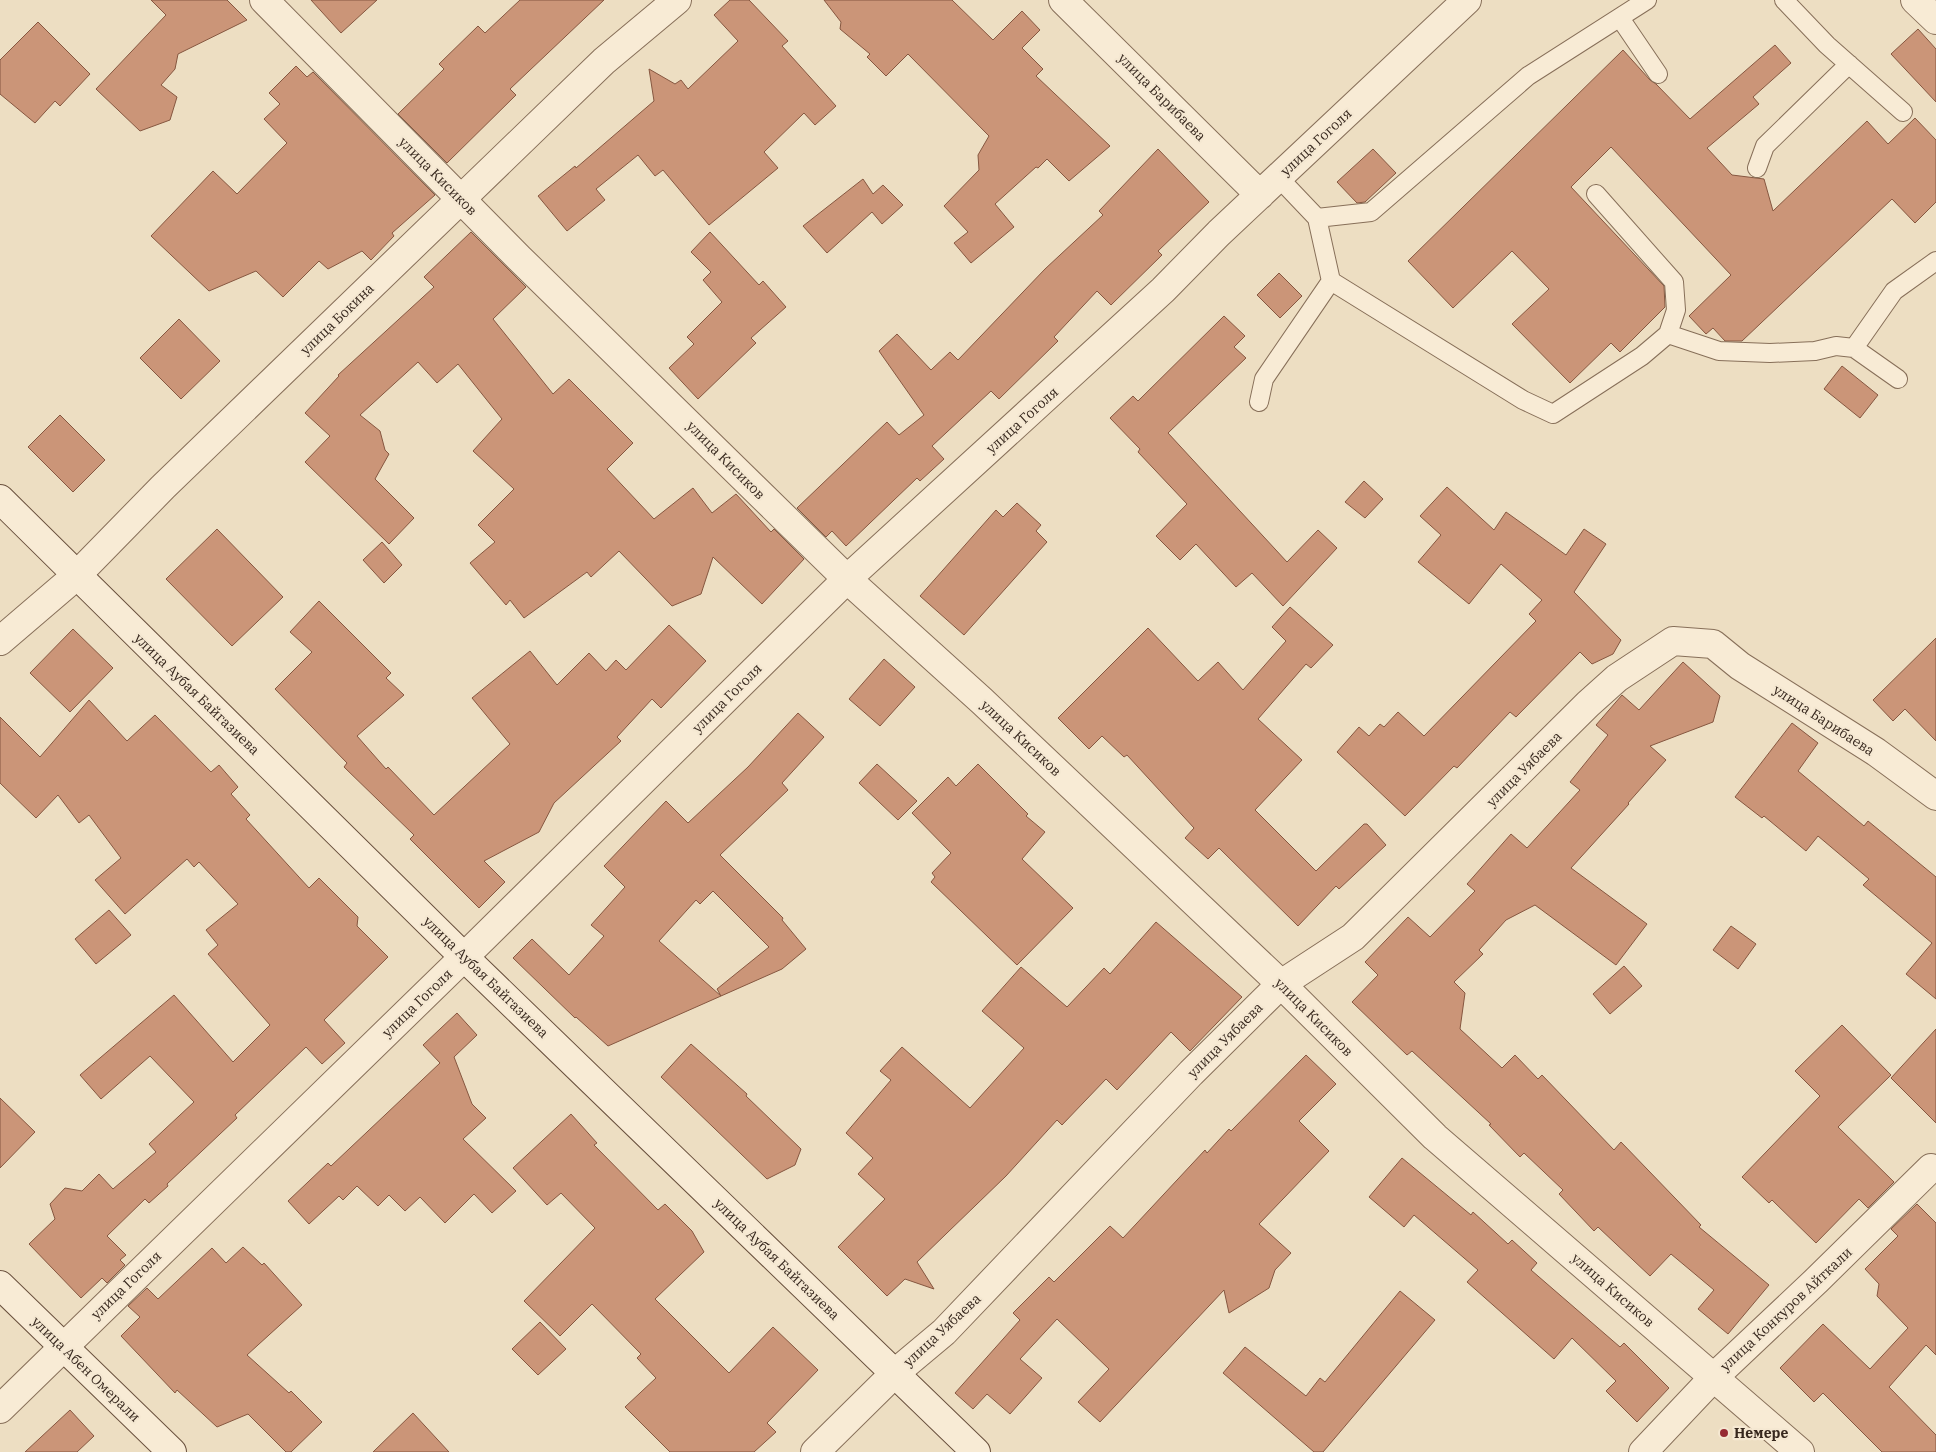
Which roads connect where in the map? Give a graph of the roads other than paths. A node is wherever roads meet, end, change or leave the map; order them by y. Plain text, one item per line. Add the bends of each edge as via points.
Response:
1 (264, 0) edge
2 (677, 0) edge
3 (1064, 0) edge
4 (1467, 0) edge
5 (1647, 0) edge
6 (1784, 0) edge
7 (1915, 0) edge
8 (1620, 18) junction
9 (1936, 20) edge
10 (1849, 64) junction
11 (1658, 74) dead end
12 (1903, 112) dead end
13 (1757, 168) dead end
14 (1269, 186) junction
15 (1596, 194) dead end
16 (462, 199) junction
17 (1317, 218) junction
18 (1936, 261) edge
19 (1331, 281) junction
20 (1668, 334) junction
21 (1854, 348) junction
22 (1898, 379) dead end
23 (1259, 402) dead end
24 (0, 499) edge
25 (76, 576) junction
26 (847, 579) junction
27 (0, 641) edge
28 (1713, 644) joint
29 (1936, 796) edge
30 (464, 957) junction
31 (1281, 984) junction
32 (1930, 1168) dead end
33 (0, 1285) edge
34 (62, 1347) junction
35 (895, 1374) junction
36 (1713, 1378) junction
37 (0, 1408) edge
38 (172, 1452) edge
39 (815, 1452) edge
40 (976, 1452) edge
41 (1643, 1452) edge
42 (1800, 1452) edge

1 - 16 street, улица Кисиков
2 - 16 street, улица Бокина via 604,61
3 - 14 street, улица Барибаева
4 - 14 street, улица Гоголя
5 - 8 lane
6 - 10 lane
7 - 9 street
8 - 11 lane
8 - 17 lane via 1528,76 1371,212
10 - 12 lane
10 - 13 lane via 1765,146
14 - 17 lane
14 - 26 street, улица Гоголя via 1156,296
15 - 20 lane via 1674,282 1676,310
16 - 25 street, улица Бокина via 162,487
16 - 26 street, улица Кисиков
17 - 19 lane
18 - 21 lane via 1894,291
19 - 20 lane via 1523,400 1553,414 1642,356
19 - 23 lane via 1264,379
20 - 21 lane via 1719,351 1770,353 1836,346
21 - 22 lane
24 - 25 street, улица Аубая Байгазиева
25 - 27 street, улица Бокина
25 - 30 street, улица Аубая Байгазиева
26 - 30 street, улица Гоголя
26 - 31 street, улица Кисиков via 982,701
28 - 29 street, улица Барибаева via 1740,666 1876,752
28 - 31 street, улица Уябаева via 1673,641 1617,678 1353,937
30 - 34 street, улица Гоголя
30 - 35 street, улица Аубая Байгазиева
31 - 35 street, улица Уябаева via 1191,1073 944,1332
31 - 36 street, улица Кисиков via 1434,1137
32 - 36 street, улица Конкуров Айткали
33 - 34 street, улица Абен Омерали
34 - 37 street, улица Гоголя
34 - 38 street, улица Абен Омерали
35 - 39 street, улица Уябаева
35 - 40 street, улица Аубая Байгазиева
36 - 41 street, улица Конкуров Айткали
36 - 42 street, улица Кисиков

